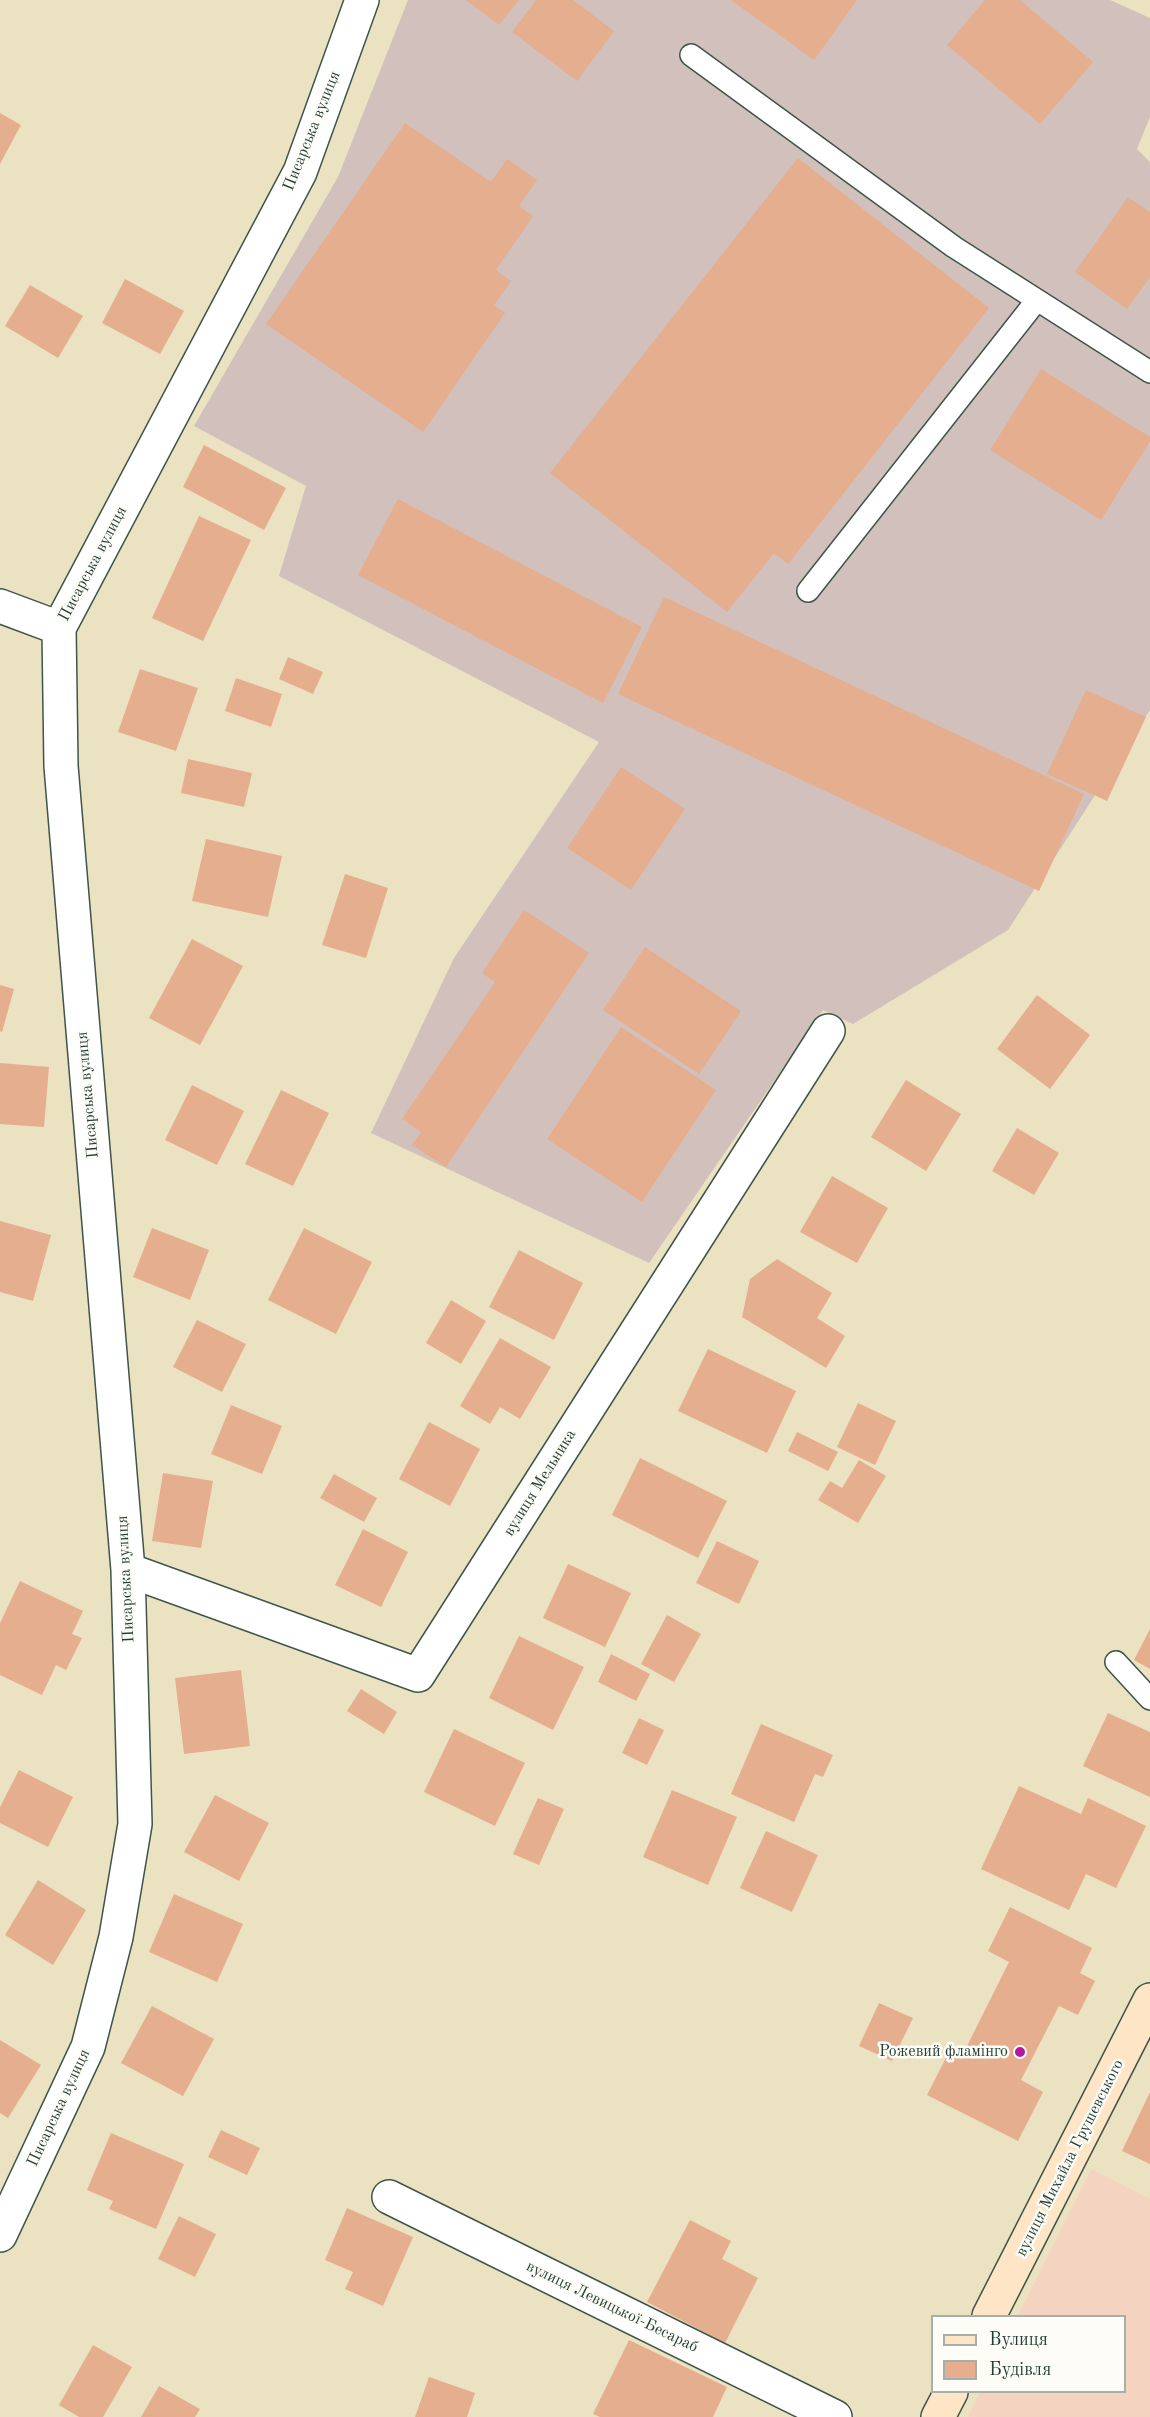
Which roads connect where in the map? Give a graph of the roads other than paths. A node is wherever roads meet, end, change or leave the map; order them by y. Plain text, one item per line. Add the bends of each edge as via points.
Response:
1 (362, 0) edge
2 (691, 55) dead end
3 (1037, 300) junction
4 (1150, 372) edge
5 (808, 591) dead end
6 (0, 606) edge
7 (59, 628) junction
8 (828, 1031) dead end
9 (128, 1570) junction
10 (1116, 1662) dead end
11 (1150, 1699) edge
12 (1150, 2000) edge
13 (389, 2197) dead end
14 (0, 2235) edge
15 (990, 2315) edge
16 (950, 2393) edge
17 (835, 2417) edge
18 (938, 2417) edge

1 - 7 street, Писарська вулиця via 300,172
2 - 3 lane via 954,247
3 - 4 lane
3 - 5 lane
6 - 7 street
7 - 9 street, Писарська вулиця via 61,766
8 - 9 street, вулиця Мельника via 418,1675
9 - 14 street, Писарська вулиця via 135,1824 116,1937 88,2047
10 - 11 lane
12 - 15 main road, вулиця Михайла Грушевського
13 - 17 street, вулиця Левицької-Бесараб
16 - 18 main road

